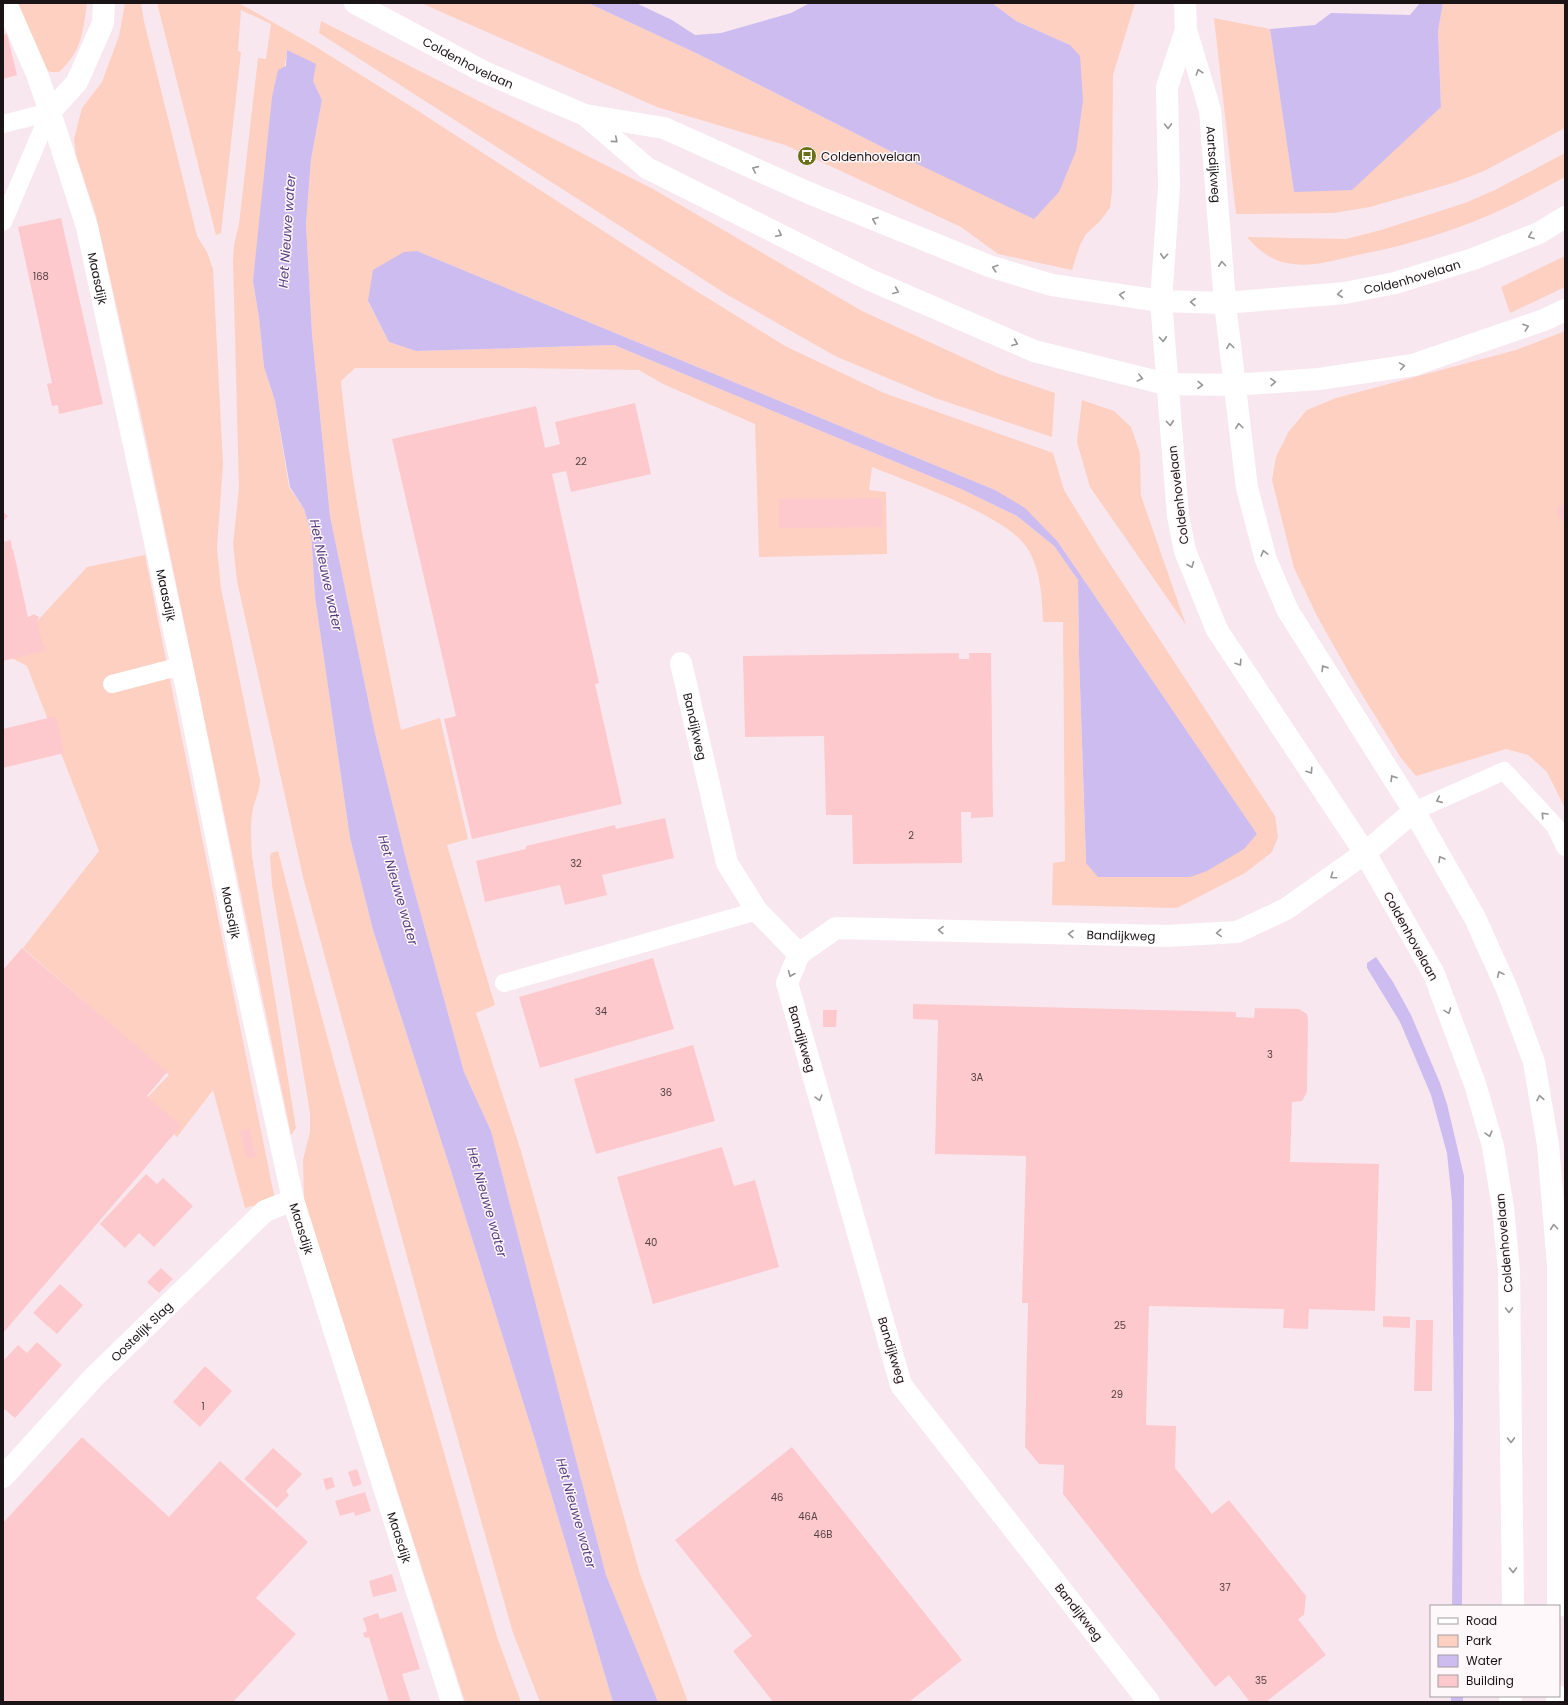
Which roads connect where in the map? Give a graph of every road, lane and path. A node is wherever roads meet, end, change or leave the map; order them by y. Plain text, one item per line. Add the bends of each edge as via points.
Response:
1 (6, 3) edge
2 (104, 3) edge
3 (355, 3) edge
4 (1185, 3) edge
5 (1186, 30) junction
6 (50, 112) junction
7 (585, 115) junction
8 (3, 124) edge
9 (1565, 217) edge
10 (3, 222) edge
11 (1161, 300) junction
12 (1225, 303) junction
13 (1565, 310) edge
14 (1166, 384) junction
15 (1234, 385) junction
16 (681, 662) dead end
17 (181, 666) junction
18 (112, 684) dead end
19 (1414, 812) junction
20 (1565, 847) edge
21 (1365, 853) junction
22 (757, 911) junction
23 (799, 954) junction
24 (504, 983) dead end
25 (293, 1200) junction
26 (3, 1477) edge
27 (1562, 1543) edge
28 (1513, 1605) edge
29 (1558, 1605) edge
30 (452, 1702) edge
31 (1149, 1702) edge

1 - 6 street, Maasdijk via 37,74
2 - 6 street via 103,23 77,82
3 - 7 street, Coldenhovelaan via 484,72
4 - 5 street, Aartsdijkweg
5 -> 11 street, Aartsdijkweg via 1167,87 1169,186
12 -> 5 street, Aartsdijkweg via 1210,110
6 - 8 lane
6 - 10 lane
6 - 17 street, Maasdijk via 87,227
11 -> 7 street, Coldenhovelaan via 1052,285 989,266 808,193 664,128
7 -> 14 street, Coldenhovelaan via 647,168 868,279 1034,351
9 -> 12 street, Coldenhovelaan via 1539,233 1488,253 1395,283 1345,293
12 -> 11 street, Coldenhovelaan
11 -> 14 street, Coldenhovelaan
15 -> 12 street
15 -> 13 street, Coldenhovelaan via 1319,379 1413,364 1544,320
14 -> 15 street, Coldenhovelaan
14 -> 21 street, Coldenhovelaan via 1178,516 1185,551 1217,630
19 -> 15 street via 1288,611 1266,560 1247,488
16 - 22 street, Bandijkweg via 727,863
17 - 18 lane
17 - 25 street, Maasdijk
20 -> 19 lane via 1555,826 1504,771
19 - 21 street, Bandijkweg
27 -> 19 street via 1558,1265 1548,1145 1534,1062 1507,989 1475,918
21 -> 23 street, Bandijkweg via 1286,908 1237,932 1166,936 836,928
21 -> 28 street, Coldenhovelaan via 1434,974 1475,1084 1493,1146 1503,1208 1509,1271
22 - 23 street, Bandijkweg
22 - 24 lane
23 -> 31 street, Bandijkweg via 787,983 901,1385
25 - 26 street, Oostelijk Slag via 265,1211 94,1377
25 - 30 street, Maasdijk
27 - 29 street

